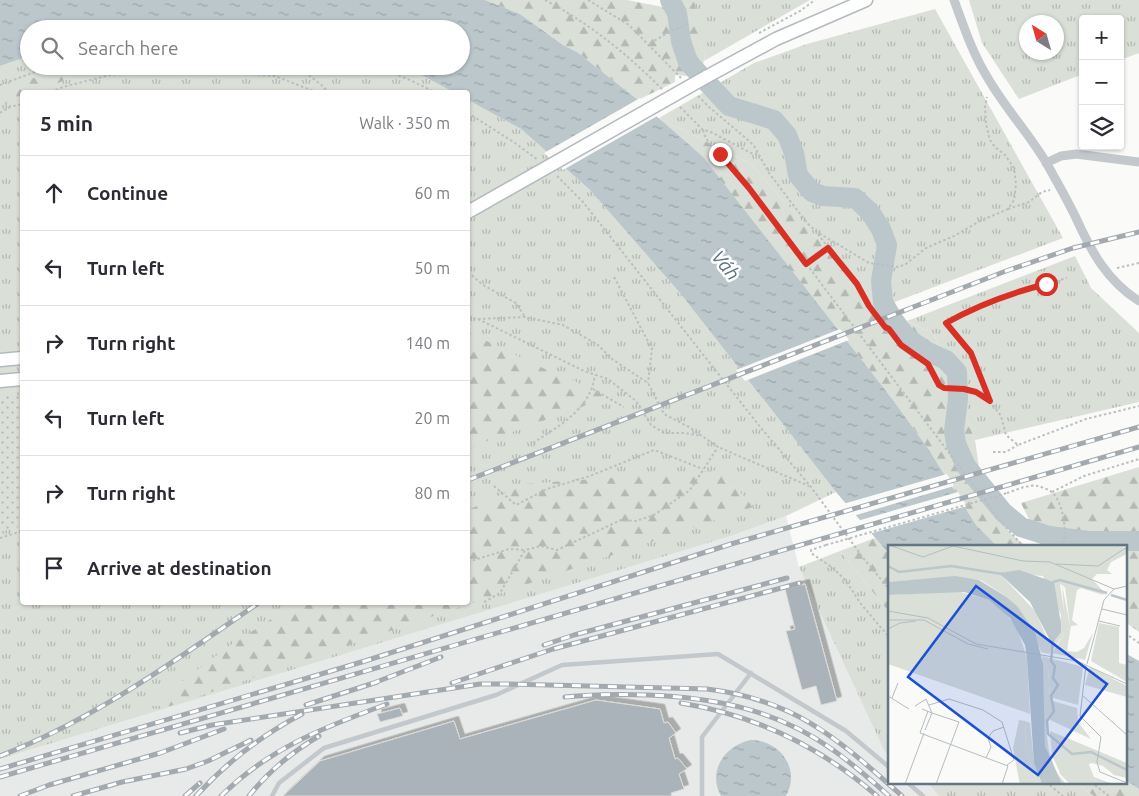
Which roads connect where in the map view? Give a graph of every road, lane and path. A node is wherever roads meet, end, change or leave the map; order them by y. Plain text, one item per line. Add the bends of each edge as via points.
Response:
1 (545, 0) edge
2 (588, 0) edge
3 (815, 0) edge
4 (866, 0) edge
5 (954, 0) edge
6 (688, 24) dead end
7 (757, 35) dead end
8 (649, 43) junction
9 (27, 75) edge
10 (110, 75) edge
11 (263, 75) edge
12 (309, 75) edge
13 (396, 75) edge
14 (682, 79) dead end
15 (0, 85) edge
16 (56, 90) edge
17 (311, 90) edge
18 (326, 90) edge
19 (431, 90) edge
20 (664, 91) dead end
21 (695, 93) dead end
22 (988, 95) dead end
23 (20, 104) edge
24 (677, 104) dead end
25 (0, 113) edge
26 (470, 114) edge
27 (704, 130) junction
28 (758, 154) junction
29 (540, 161) dead end
30 (1139, 162) edge
31 (1046, 163) junction
32 (554, 173) dead end
33 (1050, 190) dead end
34 (1008, 209) junction
35 (470, 211) edge
36 (817, 232) junction
37 (828, 248) junction
38 (1139, 263) edge
39 (806, 264) junction
40 (1102, 266) junction
41 (470, 274) edge
42 (614, 277) dead end
43 (1067, 278) dead end
44 (1139, 300) edge
45 (525, 317) junction
46 (470, 318) edge
47 (478, 319) junction
48 (20, 358) edge
49 (0, 360) edge
50 (595, 374) junction
51 (20, 379) edge
52 (0, 380) edge
53 (648, 383) junction
54 (593, 389) junction
55 (990, 401) junction
56 (1139, 406) edge
57 (624, 407) dead end
58 (702, 436) junction
59 (533, 443) dead end
60 (1018, 445) junction
61 (718, 447) junction
62 (993, 452) dead end
63 (1139, 459) edge
64 (704, 469) junction
65 (494, 486) dead end
66 (811, 487) junction
67 (1052, 492) junction
68 (20, 532) edge
69 (0, 538) edge
70 (1022, 545) edge
71 (1062, 545) edge
72 (525, 550) junction
73 (470, 561) edge
74 (888, 588) edge
75 (484, 602) dead end
76 (1126, 634) edge
77 (888, 636) edge
78 (1139, 643) edge
79 (751, 673) junction
80 (888, 766) edge
81 (909, 784) edge
82 (1048, 784) edge
83 (1094, 784) edge
84 (272, 796) edge
85 (702, 796) edge
86 (923, 796) edge
87 (1063, 796) edge
88 (1109, 796) edge

1 - 20 path via 570,13 631,59
2 - 8 path via 629,25
3 - 7 path
4 - 35 main road, bridge via 736,60
5 - 31 street via 989,81
6 - 8 path
8 - 14 path
9 - 15 path
10 - 16 path
11 - 17 path via 275,76
12 - 18 path
13 - 19 path
21 - 28 path via 743,134
22 - 34 path via 985,107 990,140 1014,168 1014,200
23 - 25 path
24 - 27 path
26 - 29 path
27 - 28 path
27 - 39 path via 709,143 749,188
28 - 36 path via 769,173
30 - 31 street via 1076,154 1060,156
31 - 40 street
32 - 66 path via 583,202
33 - 34 path via 1030,202
34 - 36 path via 926,248 898,267 860,260
36 - 37 path
37 - 39 path
37 - 55 path via 885,327 901,345 928,364 939,385 976,392
38 - 40 path via 1116,268
39 - 70 path via 1002,523
40 - 44 street via 1114,281
41 - 45 path via 516,304
42 - 53 path via 652,349
43 - 55 path via 995,299 946,323 971,353
45 - 47 path
45 - 53 path via 563,325 598,345 612,359
46 - 47 path
47 - 50 path
48 - 49 main road
50 - 54 path
50 - 58 path via 608,379 636,401 651,426 664,432
51 - 52 main road
53 - 58 path via 664,414
54 - 57 path
54 - 59 path via 577,412
55 - 60 path via 1001,416 1006,435
56 - 60 path via 1086,419
58 - 61 path
60 - 62 path via 1006,452
61 - 64 path
61 - 66 path
63 - 67 path via 1084,476
64 - 65 path via 654,450 590,476 547,489 516,505
64 - 72 path via 690,490 654,515 636,521 621,520 557,550 541,546
66 - 74 path
67 - 71 path via 1065,526
67 - 77 path, bridge via 1033,486 811,550 846,581
68 - 69 path
72 - 73 path via 509,549
72 - 75 path via 500,593
76 - 78 path
79 - 80 lane via 846,731
79 - 84 lane via 718,654 562,665 496,695 324,748 279,782
79 - 85 lane via 702,737
81 - 86 lane
82 - 87 path
83 - 88 path

